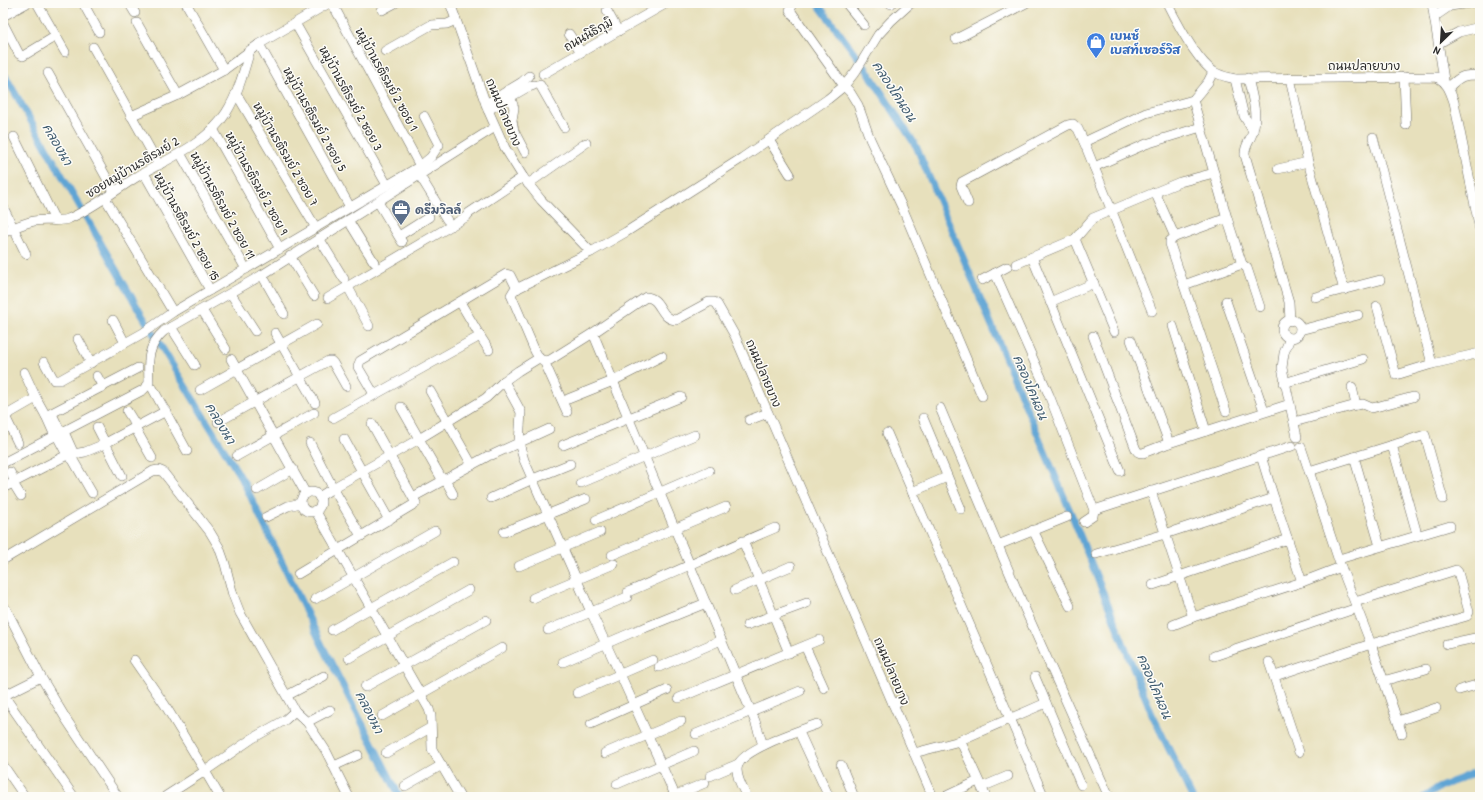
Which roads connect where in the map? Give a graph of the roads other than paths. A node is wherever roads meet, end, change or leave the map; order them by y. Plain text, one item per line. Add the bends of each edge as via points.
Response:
1 (27, 3) edge
2 (37, 3) edge
3 (82, 3) edge
4 (129, 3) edge
5 (186, 3) edge
6 (330, 3) edge
7 (394, 3) edge
8 (450, 3) edge
9 (667, 3) edge
10 (846, 3) edge
11 (911, 3) edge
12 (1026, 3) edge
13 (1167, 3) edge
14 (1432, 3) edge
15 (1470, 3) edge
16 (652, 7) edge
17 (791, 9) edge
18 (382, 10) dead end
19 (606, 11) dead end
20 (135, 13) dead end
21 (3, 16) edge
22 (1434, 17) junction
23 (456, 20) junction
24 (3, 23) edge
25 (137, 23) dead end
26 (295, 23) junction
27 (864, 25) dead end
28 (1480, 27) edge
29 (618, 31) junction
30 (99, 32) dead end
31 (569, 34) dead end
32 (56, 36) junction
33 (956, 39) dead end
34 (259, 44) junction
35 (1439, 44) junction
36 (93, 47) dead end
37 (250, 50) junction
38 (385, 51) dead end
39 (65, 52) dead end
40 (581, 52) junction
41 (226, 68) junction
42 (1214, 72) junction
43 (48, 73) dead end
44 (542, 74) junction
45 (1480, 75) edge
46 (529, 76) junction
47 (1404, 77) junction
48 (242, 78) junction
49 (1248, 78) junction
50 (1290, 78) junction
51 (1235, 79) junction
52 (1446, 84) junction
53 (537, 85) junction
54 (844, 86) junction
55 (236, 93) junction
56 (510, 94) junction
57 (178, 95) junction
58 (1193, 100) junction
59 (487, 107) junction
60 (131, 116) junction
61 (424, 116) dead end
62 (1406, 125) dead end
63 (495, 127) junction
64 (564, 127) dead end
65 (1201, 127) junction
66 (213, 129) junction
67 (1253, 131) junction
68 (14, 137) dead end
69 (1373, 137) dead end
70 (769, 140) junction
71 (1084, 142) junction
72 (586, 143) dead end
73 (525, 152) dead end
74 (180, 153) junction
75 (1308, 162) junction
76 (159, 164) junction
77 (1094, 167) junction
78 (1278, 169) dead end
79 (420, 171) junction
80 (144, 173) junction
81 (1214, 173) junction
82 (790, 174) dead end
83 (525, 180) junction
84 (386, 185) junction
85 (114, 191) junction
86 (1156, 192) junction
87 (102, 200) junction
88 (378, 202) junction
89 (968, 203) dead end
90 (1478, 205) edge
91 (3, 206) edge
92 (350, 207) junction
93 (1111, 210) junction
94 (429, 217) dead end
95 (1227, 218) junction
96 (55, 220) junction
97 (348, 220) junction
98 (447, 220) dead end
99 (13, 228) junction
100 (316, 228) junction
101 (1480, 230) edge
102 (3, 233) edge
103 (1175, 237) junction
104 (319, 238) junction
105 (1075, 239) junction
106 (280, 249) junction
107 (591, 252) junction
108 (26, 254) dead end
109 (290, 256) junction
110 (1032, 257) junction
111 (374, 262) dead end
112 (1242, 264) junction
113 (246, 269) junction
114 (995, 273) junction
115 (262, 275) junction
116 (982, 280) dead end
117 (1380, 280) dead end
118 (346, 283) junction
119 (1094, 283) junction
120 (1184, 285) junction
121 (517, 289) junction
122 (210, 290) junction
123 (1344, 290) junction
124 (231, 294) junction
125 (314, 296) dead end
126 (1315, 297) dead end
127 (328, 298) dead end
128 (1226, 301) dead end
129 (460, 302) junction
130 (1050, 302) junction
131 (1377, 306) dead end
132 (1260, 307) dead end
133 (202, 310) junction
134 (1152, 311) dead end
135 (173, 312) junction
136 (284, 314) dead end
137 (1358, 315) dead end
138 (113, 320) dead end
139 (1290, 321) junction
140 (318, 324) dead end
141 (369, 326) dead end
142 (1172, 326) dead end
143 (171, 327) junction
144 (1300, 330) junction
145 (255, 331) dead end
146 (1114, 332) dead end
147 (275, 333) dead end
148 (593, 333) junction
149 (480, 336) junction
150 (1093, 336) dead end
151 (78, 338) dead end
152 (1290, 338) junction
153 (1131, 340) dead end
154 (125, 343) junction
155 (281, 344) junction
156 (226, 349) dead end
157 (489, 350) dead end
158 (1480, 353) edge
159 (662, 356) dead end
160 (231, 359) dead end
161 (1363, 359) dead end
162 (542, 360) junction
163 (44, 362) dead end
164 (91, 363) junction
165 (1432, 364) junction
166 (195, 365) dead end
167 (138, 368) dead end
168 (236, 369) junction
169 (24, 372) dead end
170 (97, 376) dead end
171 (300, 376) junction
172 (504, 381) junction
173 (613, 381) junction
174 (1284, 383) junction
175 (346, 386) dead end
176 (103, 387) junction
177 (1352, 387) dead end
178 (153, 389) dead end
179 (200, 390) dead end
180 (430, 391) dead end
181 (374, 394) junction
182 (982, 396) dead end
183 (681, 397) dead end
184 (1413, 397) dead end
185 (36, 398) junction
186 (568, 399) dead end
187 (255, 402) junction
188 (315, 403) dead end
189 (1290, 404) junction
190 (1356, 405) junction
191 (401, 407) dead end
192 (940, 408) dead end
193 (127, 411) dead end
194 (166, 411) junction
195 (1226, 411) dead end
196 (567, 412) dead end
197 (1264, 412) junction
198 (314, 413) dead end
199 (768, 413) junction
200 (4, 415) edge
201 (49, 415) junction
202 (333, 418) dead end
203 (629, 418) junction
204 (923, 418) dead end
205 (749, 420) dead end
206 (218, 422) dead end
207 (448, 422) junction
208 (1294, 422) junction
209 (372, 424) dead end
210 (97, 427) dead end
211 (136, 428) junction
212 (549, 430) dead end
213 (1206, 431) junction
214 (887, 433) dead end
215 (59, 434) junction
216 (274, 435) junction
217 (695, 435) dead end
218 (1297, 437) junction
219 (344, 439) dead end
220 (419, 439) junction
221 (18, 443) dead end
222 (310, 443) dead end
223 (519, 443) junction
224 (1169, 443) junction
225 (105, 444) junction
226 (563, 445) dead end
227 (1392, 445) junction
228 (1292, 446) junction
229 (1301, 447) junction
230 (187, 451) dead end
231 (390, 455) junction
232 (71, 456) junction
233 (237, 456) dead end
234 (644, 456) junction
235 (1261, 456) junction
236 (1354, 457) junction
237 (152, 458) dead end
238 (3, 463) edge
239 (570, 464) dead end
240 (472, 465) junction
241 (293, 469) junction
242 (709, 471) dead end
243 (1120, 471) dead end
244 (1309, 471) junction
245 (10, 472) dead end
246 (361, 472) junction
247 (122, 476) dead end
248 (947, 477) junction
249 (532, 479) junction
250 (444, 480) junction
251 (14, 482) junction
252 (581, 483) dead end
253 (3, 488) edge
254 (333, 488) junction
255 (257, 490) dead end
256 (1151, 491) junction
257 (92, 492) dead end
258 (660, 492) junction
259 (912, 492) junction
260 (306, 494) junction
261 (453, 494) dead end
262 (21, 496) dead end
263 (319, 497) junction
264 (413, 497) junction
265 (491, 498) dead end
266 (1274, 498) junction
267 (586, 499) dead end
268 (1443, 499) dead end
269 (301, 503) junction
270 (726, 507) dead end
271 (315, 510) junction
272 (961, 510) dead end
273 (1094, 510) junction
274 (548, 514) junction
275 (266, 517) dead end
276 (1067, 517) dead end
277 (389, 520) junction
278 (596, 520) dead end
279 (1084, 522) dead end
280 (1450, 526) dead end
281 (775, 528) dead end
282 (675, 529) junction
283 (1033, 530) junction
284 (435, 531) dead end
285 (504, 532) dead end
286 (600, 532) dead end
287 (1164, 534) junction
288 (1418, 534) junction
289 (361, 536) junction
290 (1288, 539) junction
291 (743, 541) junction
292 (998, 545) junction
293 (1380, 546) junction
294 (562, 548) junction
295 (338, 550) junction
296 (1096, 554) dead end
297 (3, 560) edge
298 (453, 562) dead end
299 (1340, 563) junction
300 (690, 565) junction
301 (519, 566) dead end
302 (791, 566) dead end
303 (298, 574) dead end
304 (354, 576) junction
305 (1180, 576) junction
306 (576, 579) junction
307 (759, 579) junction
308 (1302, 582) junction
309 (1152, 585) dead end
310 (469, 590) dead end
311 (735, 590) dead end
312 (533, 598) dead end
313 (315, 599) dead end
314 (706, 603) junction
315 (807, 603) dead end
316 (1356, 605) junction
317 (1070, 606) dead end
318 (372, 608) junction
319 (6, 609) dead end
320 (591, 612) junction
321 (774, 615) junction
322 (1193, 617) junction
323 (486, 620) dead end
324 (747, 625) dead end
325 (1173, 626) dead end
326 (332, 630) dead end
327 (548, 630) dead end
328 (388, 636) junction
329 (1480, 637) edge
330 (721, 640) junction
331 (818, 640) dead end
332 (606, 644) junction
333 (1371, 644) junction
334 (1447, 644) dead end
335 (805, 646) junction
336 (502, 648) dead end
337 (789, 653) junction
338 (1214, 656) dead end
339 (349, 658) dead end
340 (134, 660) dead end
341 (563, 662) dead end
342 (1269, 662) dead end
343 (405, 665) junction
344 (1426, 669) dead end
345 (620, 674) junction
346 (324, 676) dead end
347 (736, 676) junction
348 (1275, 676) junction
349 (41, 677) junction
350 (1035, 677) dead end
351 (1383, 680) junction
352 (1480, 684) edge
353 (365, 687) dead end
354 (824, 688) dead end
355 (667, 690) dead end
356 (1459, 690) dead end
357 (800, 691) dead end
358 (577, 693) dead end
359 (3, 694) edge
360 (421, 694) junction
361 (288, 695) junction
362 (679, 698) dead end
363 (903, 699) dead end
364 (1046, 703) junction
365 (893, 704) junction
366 (634, 705) junction
367 (1436, 708) dead end
368 (330, 710) dead end
369 (296, 711) junction
370 (752, 712) junction
371 (382, 716) dead end
372 (1009, 718) junction
373 (681, 721) dead end
374 (1398, 721) junction
375 (307, 722) junction
376 (591, 724) dead end
377 (817, 724) dead end
378 (430, 728) junction
379 (798, 732) junction
380 (696, 734) dead end
381 (1402, 734) dead end
382 (648, 735) junction
383 (960, 740) junction
384 (764, 745) junction
385 (694, 751) dead end
386 (1299, 752) dead end
387 (386, 753) dead end
388 (605, 753) dead end
389 (914, 753) junction
390 (358, 754) dead end
391 (738, 764) junction
392 (3, 765) edge
393 (442, 765) junction
394 (661, 765) junction
395 (841, 765) dead end
396 (334, 766) junction
397 (205, 771) junction
398 (1008, 776) dead end
399 (617, 784) dead end
400 (980, 784) junction
401 (1082, 785) dead end
402 (405, 786) dead end
403 (166, 796) dead end
404 (673, 796) edge
405 (24, 797) edge
406 (74, 797) edge
407 (118, 797) edge
408 (220, 797) edge
409 (348, 797) edge
410 (460, 797) edge
411 (747, 797) edge
412 (829, 797) edge
413 (854, 797) edge
414 (933, 797) edge
415 (944, 797) edge
416 (986, 797) edge
417 (1044, 797) edge
418 (1109, 797) edge

1 - 21 street
2 - 32 street
3 - 30 street
4 - 20 street
5 - 41 street
6 - 26 street
6 - 79 street, หมู่บ้านรติรมย์ 2 ซอย 1
7 - 18 street
8 - 23 street, ถนนปลายบาง
9 - 16 street, ถนนนิธิภุมิ
10 - 27 street
11 - 54 street via 878,35
12 - 33 street
13 - 42 street, ถนนปลายบาง via 1190,44
14 - 22 street
15 - 22 street via 1450,6
16 - 29 street, ถนนนิธิภุมิ
17 - 54 street
19 - 29 street
22 - 35 street
23 - 38 street via 447,24 431,25
23 - 59 street, ถนนปลายบาง
24 - 32 street via 19,54 23,56
25 - 57 street
26 - 34 street
26 - 84 street, หมู่บ้านรติรมย์ 2 ซอย 3
28 - 35 street via 1459,32
29 - 40 street, ถนนนิธิภุมิ
31 - 40 street
32 - 39 street
34 - 37 street
34 - 92 street, หมู่บ้านรติรมย์ 2 ซอย 5
35 - 52 street
36 - 60 street
37 - 41 street
37 - 48 street, ซอยหมู่บ้านรติรมย์ 2
40 - 44 street, ถนนนิธิภุมิ
41 - 48 street
41 - 57 street
42 - 51 street, ถนนปลายบาง
42 - 58 street
43 - 85 street
44 - 46 street via 535,71
44 - 53 street via 543,80
45 - 52 street via 1465,75
46 - 53 street via 530,82
46 - 56 street
47 - 50 street, ถนนปลายบาง
47 - 52 street, ถนนปลายบาง via 1437,77
47 - 62 street
48 - 55 street, ซอยหมู่บ้านรติรมย์ 2
49 - 50 street, ถนนปลายบาง
49 - 51 street, ถนนปลายบาง
49 - 67 street via 1255,112
50 - 75 street
51 - 67 street via 1244,116
52 - 90 street via 1454,102
53 - 56 street
53 - 64 street
54 - 70 street
54 - 182 street via 858,105 870,139 902,207
55 - 66 street, ซอยหมู่บ้านรติรมย์ 2 via 226,113
55 - 100 street, หมู่บ้านรติรมย์ 2 ซอย 7
56 - 59 street
56 - 73 street via 514,108 512,125
57 - 60 street
58 - 65 street
58 - 71 street via 1146,114
59 - 63 street, ถนนปลายบาง
60 - 76 street
61 - 79 street via 439,145
63 - 79 street
63 - 83 street, ถนนปลายบาง
65 - 77 street via 1146,144
65 - 81 street
66 - 74 street, ซอยหมู่บ้านรติรมย์ 2
66 - 106 street, หมู่บ้านรติรมย์ 2 ซอย 9
67 - 139 street via 1245,155 1289,302
68 - 96 street
69 - 165 street
70 - 82 street
70 - 107 street
71 - 77 street
71 - 89 street via 1075,125 1068,125 962,182 961,186
72 - 83 street
74 - 76 street, ซอยหมู่บ้านรติรมย์ 2
74 - 113 street, หมู่บ้านรติรมย์ 2 ซอย 11
75 - 78 street
75 - 123 street
76 - 80 street, ซอยหมู่บ้านรติรมย์ 2
77 - 93 street
79 - 84 street
79 - 88 street
79 - 98 street, หมู่บ้านรติรมย์ 2 ซอย 1
80 - 85 street, ซอยหมู่บ้านรติรมย์ 2
80 - 122 street, หมู่บ้านรติรมย์ 2 ซอย 15
81 - 86 street via 1180,182
81 - 95 street
83 - 107 street, ถนนปลายบาง
83 - 118 street via 466,217
84 - 92 street
85 - 87 street, ซอยหมู่บ้านรติรมย์ 2
86 - 93 street
86 - 103 street
87 - 96 street, ซอยหมู่บ้านรติรมย์ 2 via 66,220
87 - 135 street
88 - 94 street via 400,239
88 - 97 street
90 - 101 street
91 - 99 street
92 - 100 street
93 - 105 street via 1093,218
93 - 134 street
95 - 103 street
95 - 112 street
96 - 99 street, ซอยหมู่บ้านรติรมย์ 2 via 35,221
97 - 104 street
97 - 111 street
99 - 102 street, ซอยหมู่บ้านรติรมย์ 2
99 - 108 street
100 - 106 street
103 - 120 street via 1170,244
104 - 109 street
104 - 118 street
105 - 110 street
105 - 119 street
106 - 113 street
107 - 121 street
109 - 115 street
109 - 125 street
110 - 114 street
110 - 130 street
112 - 120 street
112 - 132 street via 1247,268
113 - 122 street
114 - 116 street
114 - 273 street via 1049,395
115 - 124 street
115 - 136 street
117 - 123 street
118 - 127 street
118 - 141 street
119 - 130 street
119 - 146 street
120 - 195 street
121 - 129 street via 508,274
121 - 162 street via 512,293 512,299
122 - 135 street
123 - 126 street
124 - 133 street
124 - 145 street
128 - 197 street
129 - 149 street
129 - 181 street via 360,361 358,367
130 - 243 street
131 - 165 street via 1396,375
133 - 143 street
133 - 156 street
135 - 154 street
137 - 144 street
138 - 154 street
139 - 144 street via 1296,322
139 - 152 street via 1282,329 1284,335
140 - 155 street
142 - 213 street
143 - 166 street
143 - 215 street via 157,338 152,347 148,360 149,382 144,390
144 - 152 street via 1296,337
147 - 155 street
148 - 162 street, ถนนปลายบาง via 550,360
148 - 173 street
148 - 199 street, ถนนปลายบาง via 646,297 655,300 671,320 714,302 722,310 735,336
149 - 157 street
149 - 181 street
150 - 224 street via 1137,452 1143,453
151 - 164 street
152 - 174 street via 1284,353
153 - 224 street
154 - 164 street
155 - 168 street
155 - 171 street
158 - 165 street
159 - 173 street
160 - 168 street
161 - 174 street
162 - 172 street, ถนนปลายบาง via 518,370
162 - 196 street
163 - 164 street via 57,381
167 - 176 street
168 - 179 street
168 - 187 street
169 - 185 street
170 - 176 street
171 - 175 street via 331,361
171 - 187 street
171 - 188 street
172 - 207 street, ถนนปลายบาง via 486,398
172 - 223 street via 520,412
173 - 186 street
173 - 203 street
174 - 189 street
176 - 201 street
177 - 190 street
178 - 194 street
180 - 207 street
181 - 202 street
183 - 203 street
184 - 190 street via 1372,408 1364,404
185 - 200 street
185 - 201 street
187 - 206 street
187 - 216 street
189 - 197 street
189 - 208 street
190 - 208 street
191 - 220 street
192 - 292 street
193 - 211 street
194 - 211 street
194 - 230 street
197 - 213 street
198 - 216 street
199 - 205 street
199 - 365 street, ถนนปลายบาง
200 - 221 street
201 - 215 street
203 - 226 street
203 - 234 street
204 - 248 street
207 - 220 street, ถนนปลายบาง
207 - 240 street
208 - 218 street
209 - 231 street
210 - 225 street
211 - 225 street
211 - 237 street
212 - 223 street
213 - 224 street
214 - 259 street
215 - 232 street
215 - 238 street
216 - 233 street
216 - 241 street
217 - 234 street
218 - 228 street via 1292,441
218 - 229 street via 1302,441
219 - 246 street
220 - 231 street, ถนนปลายบาง
220 - 250 street
222 - 254 street
223 - 240 street
223 - 249 street
225 - 232 street
225 - 247 street
227 - 236 street
227 - 268 street via 1425,435
227 - 288 street
228 - 229 street via 1295,449
228 - 235 street
229 - 244 street
231 - 246 street, ถนนปลายบาง
231 - 264 street
232 - 251 street
232 - 257 street
234 - 252 street
234 - 258 street
235 - 256 street
235 - 266 street
236 - 244 street
236 - 293 street
239 - 249 street
240 - 250 street
241 - 255 street
241 - 260 street
242 - 258 street
244 - 299 street
245 - 251 street
246 - 254 street, ถนนปลายบาง
246 - 277 street
248 - 259 street
248 - 272 street
249 - 265 street
249 - 274 street
250 - 261 street
250 - 264 street
251 - 253 street
251 - 262 street
254 - 263 street, ถนนปลายบาง
254 - 289 street
256 - 273 street
256 - 287 street
258 - 278 street
258 - 282 street
259 - 372 street
260 - 263 street via 313,493
260 - 269 street
263 - 271 street via 320,505
264 - 277 street via 415,504
266 - 287 street
266 - 290 street
267 - 274 street
269 - 271 street via 305,510
269 - 275 street via 288,506
270 - 282 street
271 - 295 street
273 - 279 street via 1093,516
274 - 285 street
274 - 294 street
276 - 283 street
277 - 289 street
280 - 288 street
281 - 291 street
282 - 300 street
282 - 306 street
283 - 292 street
283 - 317 street
284 - 304 street
286 - 294 street
287 - 296 street
287 - 305 street
288 - 293 street
289 - 295 street
290 - 305 street
290 - 308 street
291 - 300 street
291 - 307 street
292 - 418 street
293 - 299 street
294 - 301 street
294 - 306 street
295 - 303 street
295 - 304 street
297 - 361 street via 154,471 163,472 219,547 240,613
298 - 318 street
299 - 308 street
299 - 316 street
300 - 314 street
300 - 320 street
302 - 307 street
304 - 313 street
304 - 318 street
305 - 309 street
305 - 322 street
306 - 312 street
306 - 320 street
307 - 311 street
307 - 321 street
308 - 322 street
310 - 328 street
314 - 330 street
314 - 332 street
315 - 321 street
316 - 333 street
316 - 333 street via 1452,570 1458,572 1469,612 1467,616
316 - 338 street
318 - 326 street
318 - 328 street
319 - 349 street
320 - 327 street
320 - 332 street
321 - 324 street
321 - 337 street
322 - 325 street
323 - 343 street
328 - 339 street
328 - 343 street
329 - 334 street
330 - 345 street
330 - 347 street
331 - 335 street
332 - 341 street
332 - 345 street
333 - 348 street
333 - 351 street
335 - 337 street
335 - 354 street
336 - 360 street
337 - 347 street
340 - 397 street
342 - 348 street
343 - 353 street
343 - 360 street
344 - 351 street
345 - 358 street
345 - 366 street
346 - 361 street
347 - 362 street
347 - 370 street
348 - 386 street
349 - 359 street
349 - 407 street
350 - 364 street
351 - 374 street
352 - 356 street
355 - 366 street
357 - 370 street
359 - 406 street
360 - 371 street
360 - 378 street via 429,709
361 - 369 street
363 - 365 street
364 - 372 street
364 - 401 street
365 - 389 street, ถนนปลายบาง
366 - 376 street
366 - 382 street
367 - 374 street
368 - 375 street
369 - 375 street
369 - 397 street
370 - 380 street
370 - 384 street
372 - 383 street
372 - 417 street
373 - 382 street
374 - 381 street
375 - 396 street
377 - 379 street
378 - 387 street
378 - 393 street via 432,749
379 - 384 street
379 - 412 street
382 - 388 street
382 - 394 street
383 - 389 street
383 - 400 street
384 - 391 street via 745,756
385 - 394 street
389 - 414 street, ถนนปลายบาง
390 - 396 street
391 - 404 street
391 - 411 street via 737,770
392 - 405 street
393 - 402 street
393 - 410 street
394 - 399 street
394 - 404 street
395 - 413 street
396 - 409 street
397 - 403 street
397 - 408 street
398 - 400 street
400 - 415 street
400 - 416 street

